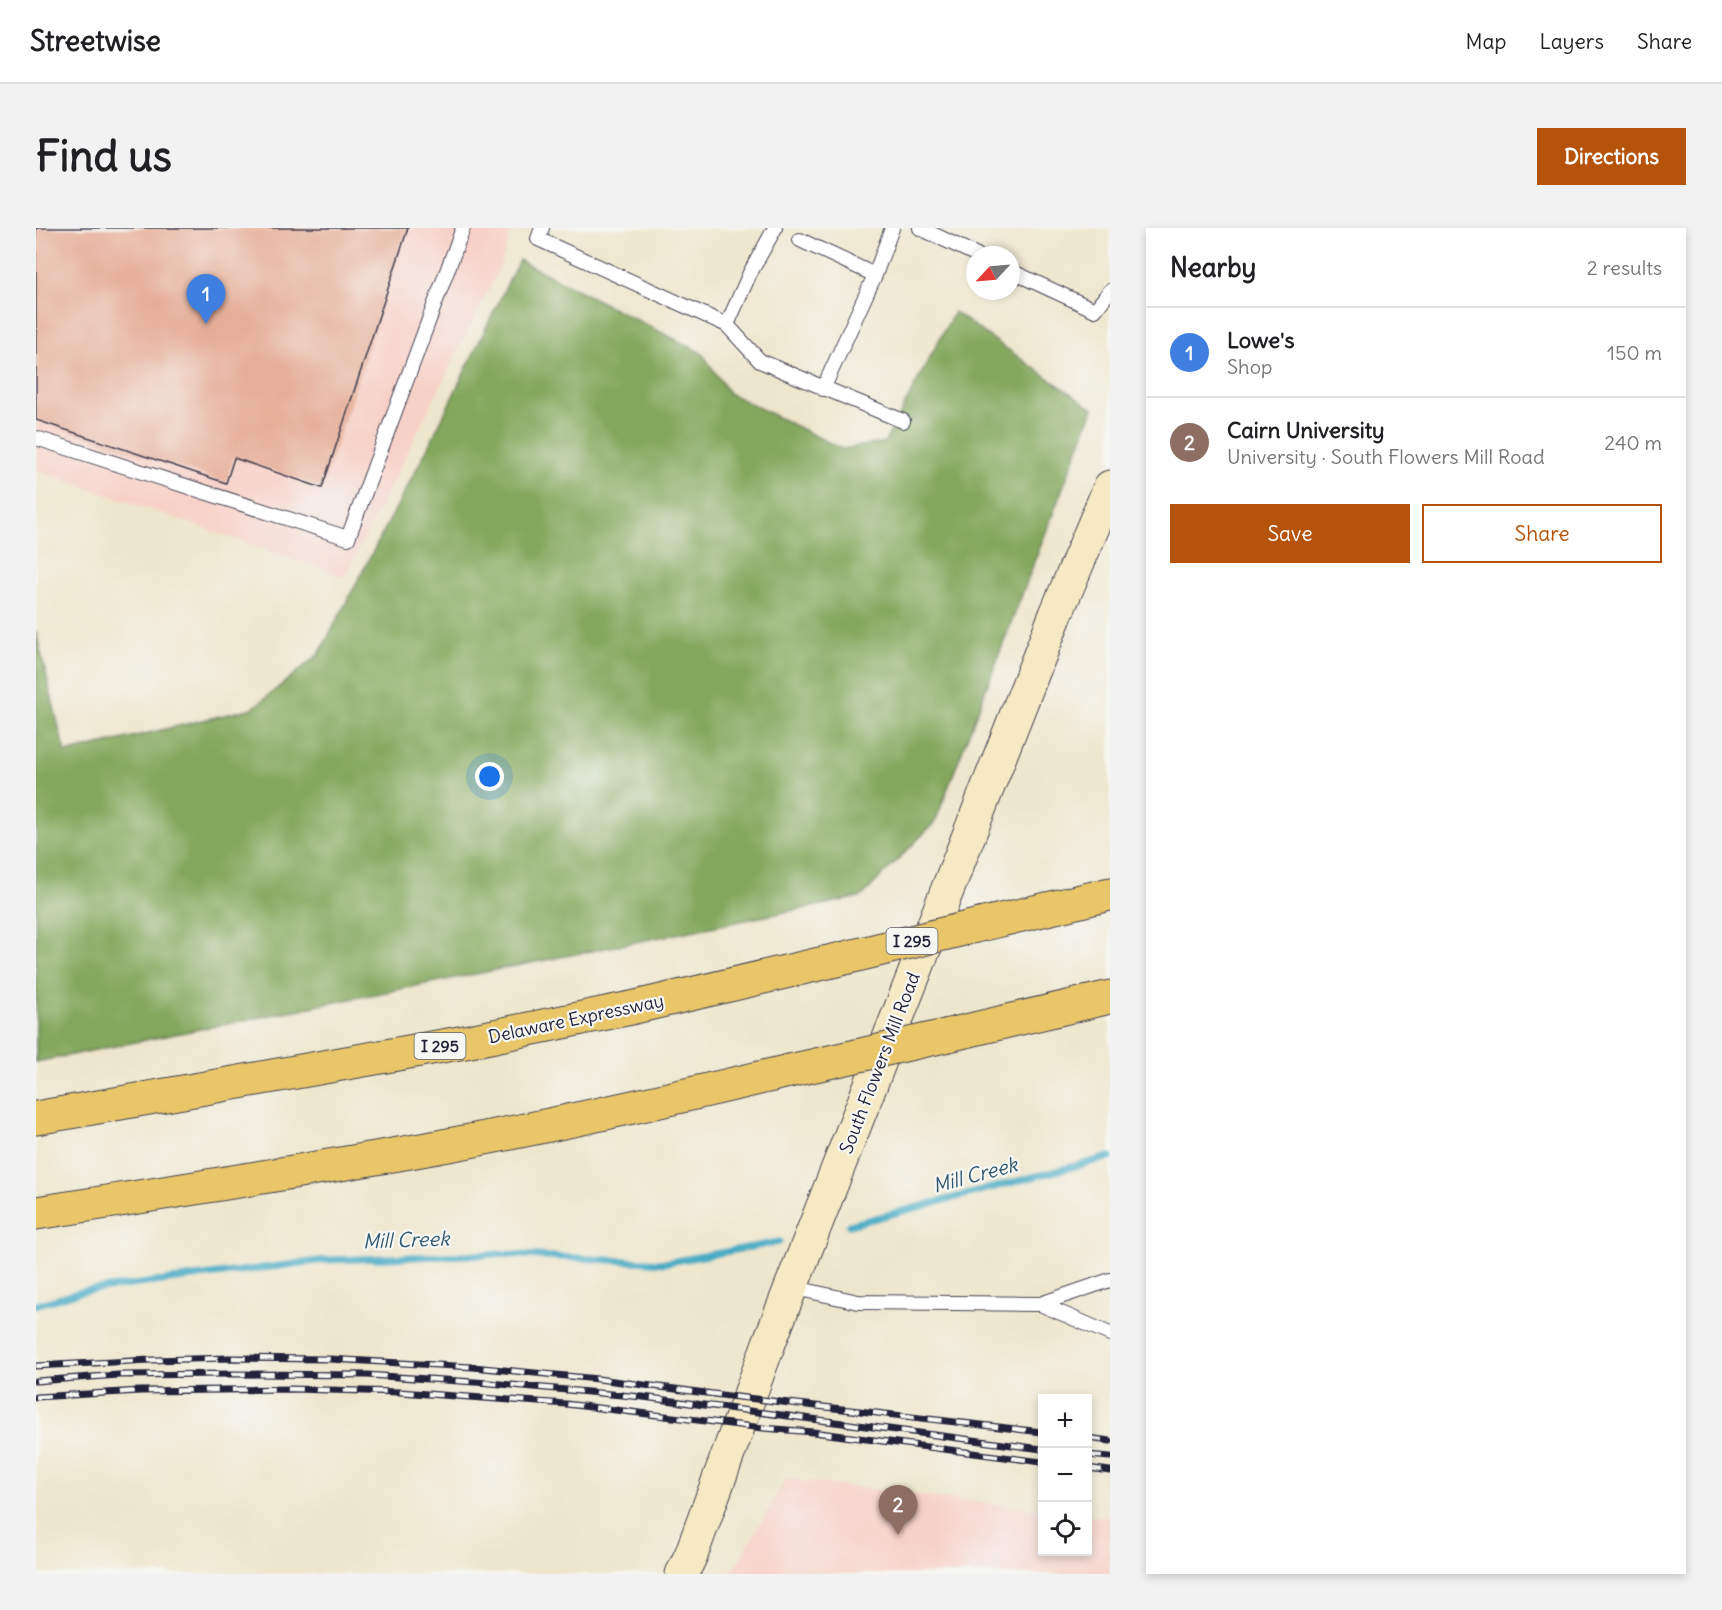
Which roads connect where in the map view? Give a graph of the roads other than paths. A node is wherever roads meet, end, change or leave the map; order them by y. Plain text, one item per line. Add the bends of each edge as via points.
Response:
1 (464, 228) edge
2 (542, 228) edge
3 (775, 228) edge
4 (892, 228) edge
5 (920, 228) edge
6 (800, 240) dead end
7 (966, 250) edge
8 (875, 275) junction
9 (1020, 275) edge
10 (1110, 291) edge
11 (727, 325) junction
12 (823, 388) junction
13 (903, 422) dead end
14 (36, 438) edge
15 (1110, 487) edge
16 (1110, 894) edge
17 (1102, 1000) edge
18 (36, 1118) edge
19 (36, 1213) edge
20 (1110, 1280) edge
21 (791, 1287) junction
22 (1040, 1304) junction
23 (1110, 1334) edge
24 (682, 1574) edge

1 - 14 lane via 348,538
2 - 11 lane via 538,239
3 - 11 lane
4 - 8 lane
5 - 7 lane
6 - 8 lane
8 - 12 lane
9 - 10 lane via 1095,310
11 - 12 lane via 760,361
12 - 13 lane
15 - 21 main road, South Flowers Mill Road via 1056,614
16 - 18 highway, Delaware Expressway / I 295, bridge via 631,1008 465,1042
17 - 19 highway, bridge via 604,1114 422,1150
20 - 22 lane
21 - 22 lane via 858,1302
21 - 24 main road, South Flowers Mill Road
22 - 23 lane

